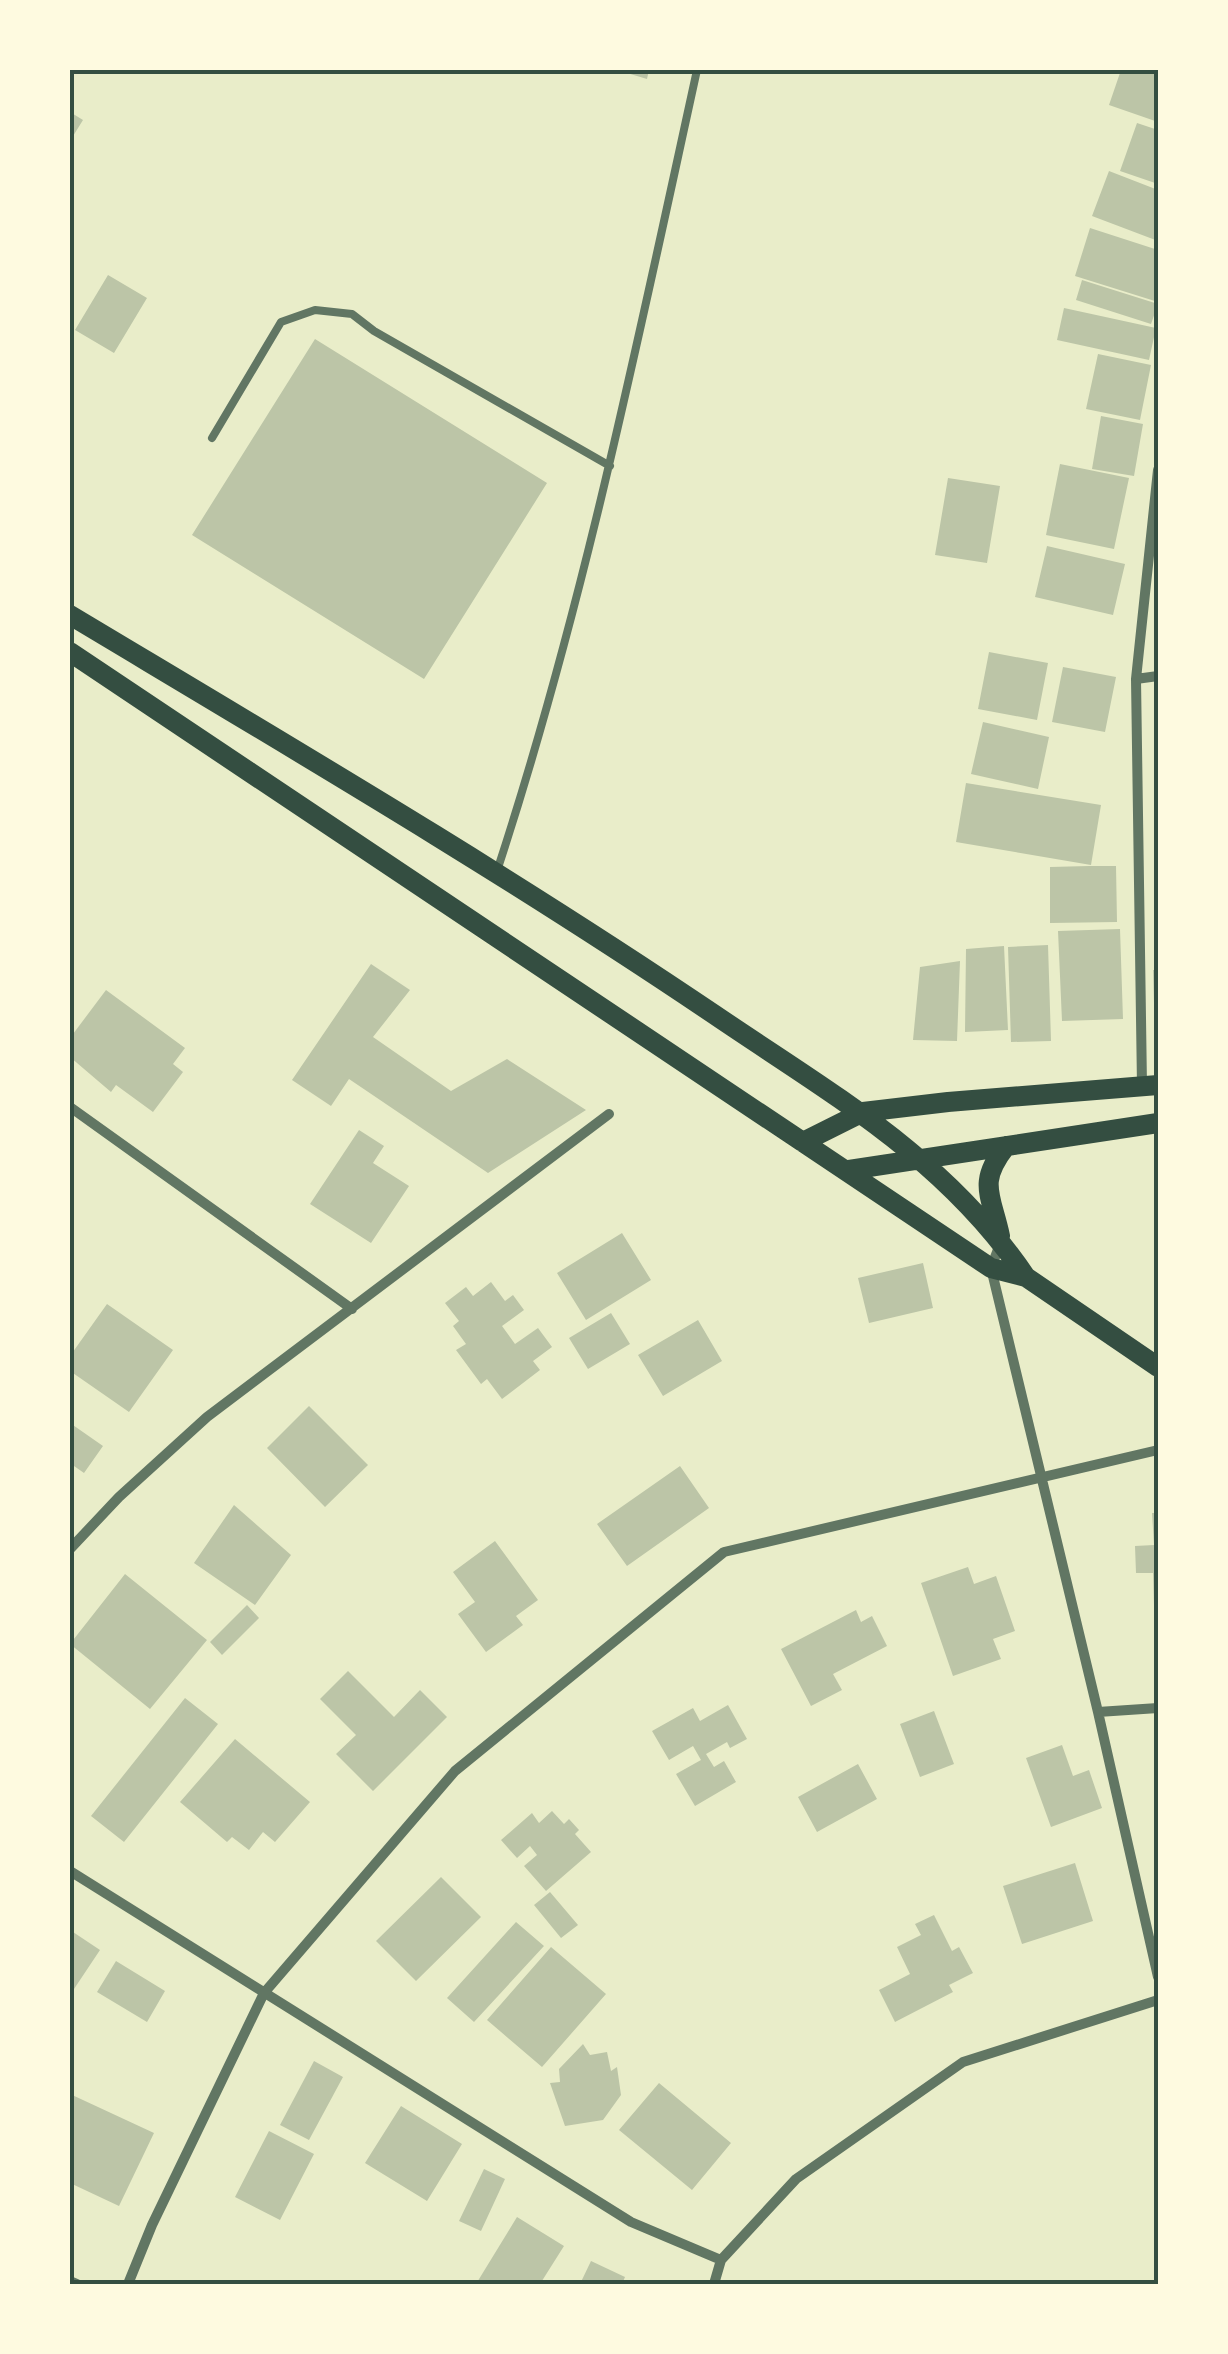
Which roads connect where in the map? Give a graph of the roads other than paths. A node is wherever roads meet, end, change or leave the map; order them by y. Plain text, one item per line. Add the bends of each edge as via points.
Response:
1 (697, 70) edge
2 (212, 438) dead end
3 (610, 466) junction
4 (1158, 470) edge
5 (1153, 567) edge
6 (70, 614) edge
7 (70, 652) edge
8 (1158, 676) edge
9 (1136, 679) junction
10 (497, 871) junction
11 (1150, 1086) edge
12 (70, 1108) edge
13 (863, 1112) junction
14 (608, 1114) dead end
15 (1158, 1124) edge
16 (803, 1142) junction
17 (1006, 1146) junction
18 (918, 1158) junction
19 (849, 1170) junction
20 (1002, 1240) junction
21 (990, 1268) junction
22 (1026, 1276) junction
23 (352, 1310) junction
24 (1158, 1367) edge
25 (1158, 1450) edge
26 (1039, 1476) junction
27 (70, 1549) edge
28 (1158, 1708) edge
29 (1098, 1712) junction
30 (70, 1871) edge
31 (1158, 1977) edge
32 (264, 1993) junction
33 (1158, 2000) edge
34 (722, 2260) junction
35 (128, 2284) edge
36 (714, 2284) edge

1 - 3 lane
2 - 3 lane via 281,322 314,310 352,314
3 - 10 lane via 542,730
4 - 5 street
5 - 9 street
6 - 10 main road
7 - 16 main road
8 - 9 street
9 - 11 street
10 - 13 main road
11 - 13 main road
12 - 23 street
13 - 16 main road
13 - 18 main road
14 - 23 street
15 - 17 main road
16 - 19 main road
17 - 18 main road
17 - 20 main road via 986,1179
18 - 19 main road
18 - 20 main road
19 - 21 main road
20 - 21 street
20 - 22 main road
21 - 22 main road
21 - 26 street
22 - 24 main road
23 - 27 street via 206,1416
25 - 26 street
26 - 29 street
26 - 32 street via 724,1552 455,1770
28 - 29 street
29 - 31 street
30 - 32 street
32 - 34 street via 631,2222
32 - 35 street
33 - 34 street via 963,2062 796,2179
34 - 36 street

